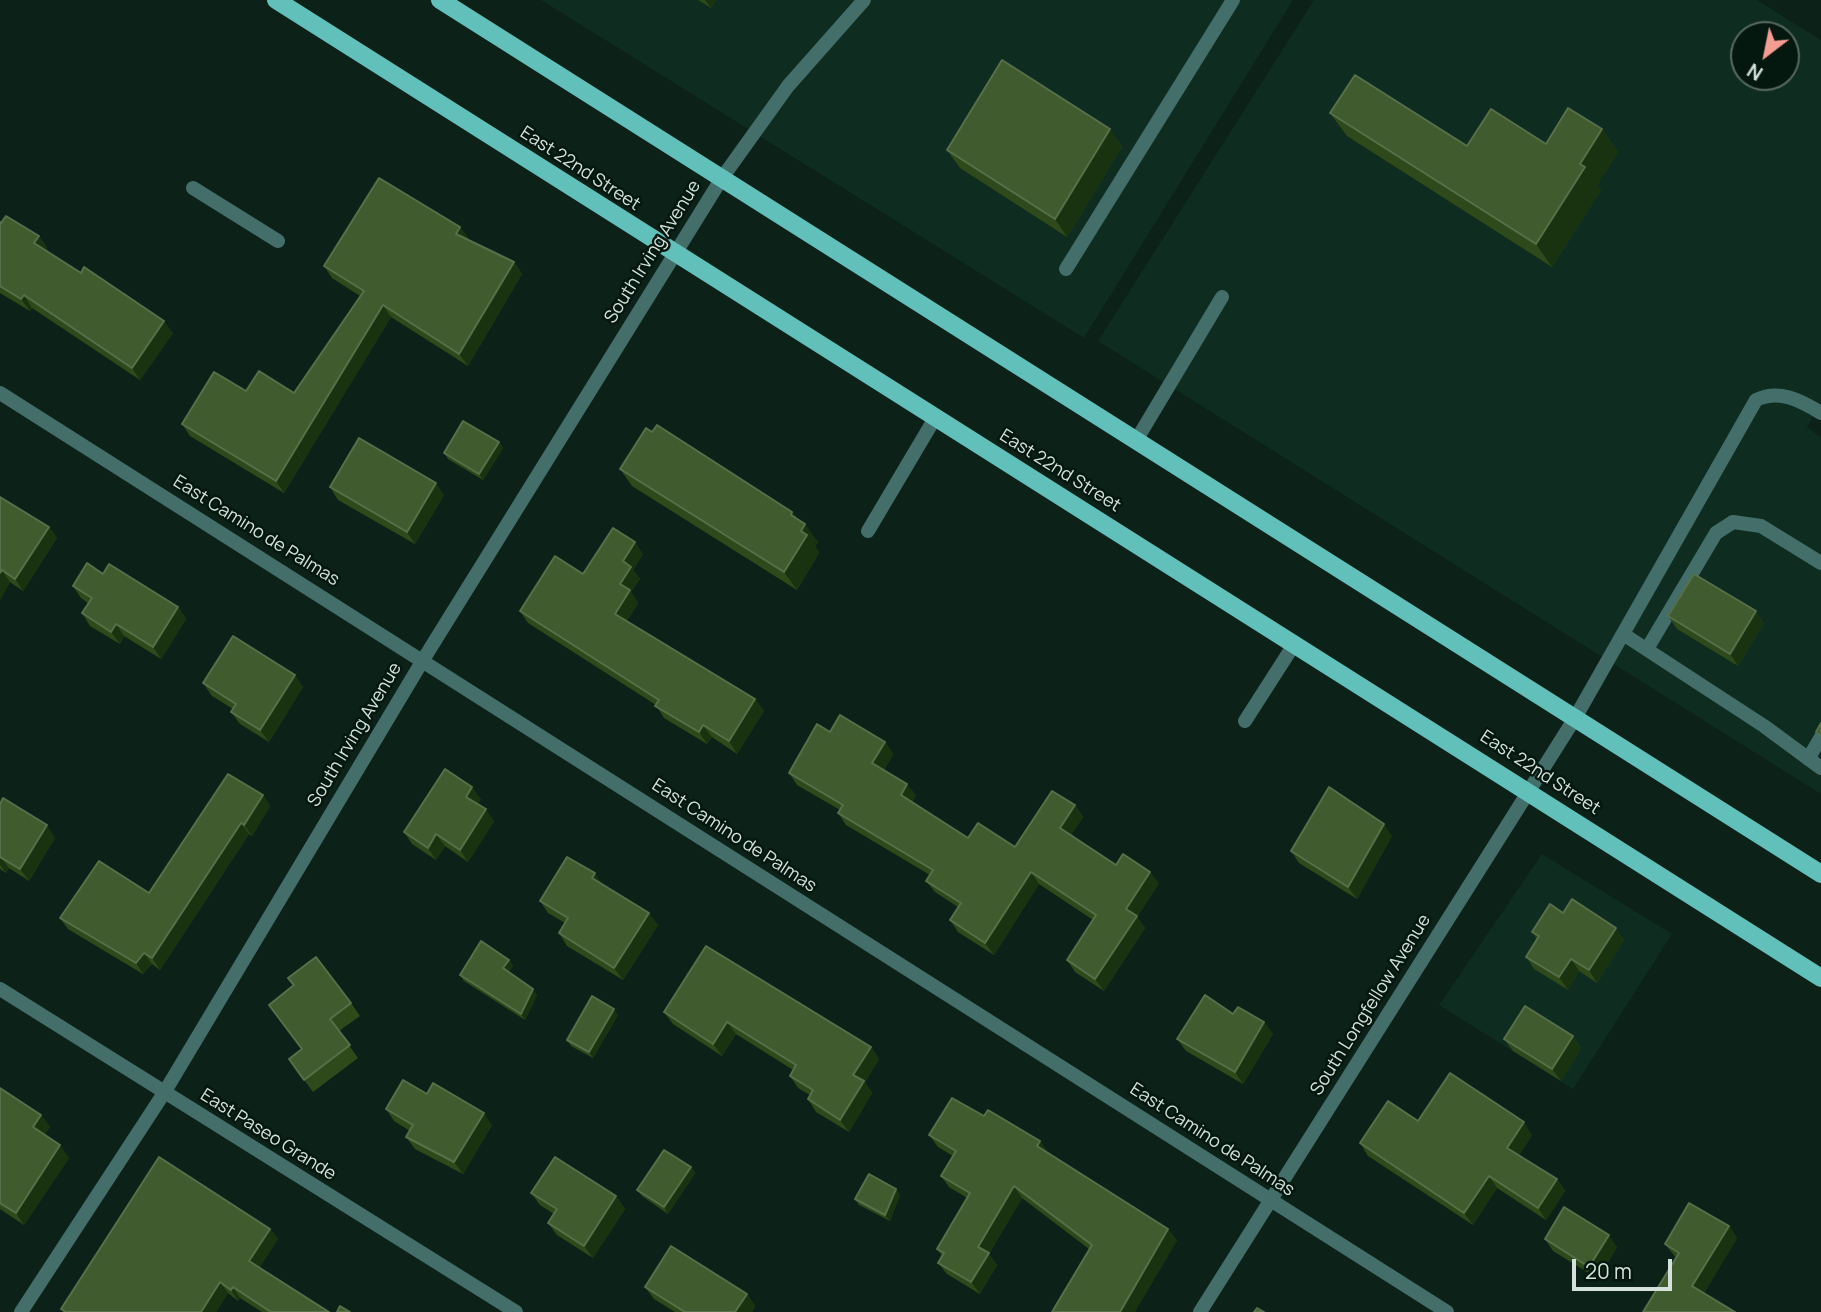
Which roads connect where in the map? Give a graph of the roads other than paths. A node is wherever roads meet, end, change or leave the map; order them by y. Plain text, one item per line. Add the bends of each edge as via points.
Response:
1 (276, 0) edge
2 (440, 0) edge
3 (864, 0) edge
4 (1233, 0) edge
5 (722, 178) junction
6 (193, 188) dead end
7 (278, 242) dead end
8 (674, 254) junction
9 (1066, 269) dead end
10 (1222, 298) dead end
11 (0, 393) edge
12 (1821, 413) edge
13 (934, 418) junction
14 (1137, 439) junction
15 (868, 531) dead end
16 (1821, 563) edge
17 (1623, 634) junction
18 (1295, 643) junction
19 (1647, 649) junction
20 (423, 660) junction
21 (1576, 718) junction
22 (1245, 721) dead end
23 (1821, 737) edge
24 (1808, 759) junction
25 (1821, 768) edge
26 (1531, 792) junction
27 (1821, 874) edge
28 (1821, 978) edge
29 (0, 989) edge
30 (164, 1093) junction
31 (1271, 1200) junction
32 (21, 1312) edge
33 (516, 1312) edge
34 (1200, 1312) edge
35 (1447, 1312) edge

1 - 8 main road, East 22nd Street
2 - 5 main road
3 - 5 street, South Irving Avenue via 788,86
4 - 9 street
5 - 8 street, South Irving Avenue
5 - 14 main road
6 - 7 street
8 - 13 main road, East 22nd Street
8 - 20 street, South Irving Avenue
10 - 14 street
11 - 20 street, East Camino de Palmas
12 - 17 street, South Longfellow Avenue via 1802,401 1771,393 1756,400
13 - 15 street
13 - 18 main road, East 22nd Street
14 - 21 main road
16 - 19 street via 1761,526 1733,522 1717,533
17 - 19 street
17 - 21 street, South Longfellow Avenue
18 - 22 street
18 - 26 main road, East 22nd Street
19 - 24 street
20 - 30 street, South Irving Avenue
20 - 31 street, East Camino de Palmas
21 - 26 street, South Longfellow Avenue
21 - 27 main road
23 - 24 street
24 - 25 street
26 - 28 main road, East 22nd Street
26 - 31 street, South Longfellow Avenue
29 - 30 street, East Paseo Grande
30 - 32 street, South Irving Avenue
30 - 33 street, East Paseo Grande
31 - 34 street, South Longfellow Avenue
31 - 35 street, East Camino de Palmas

